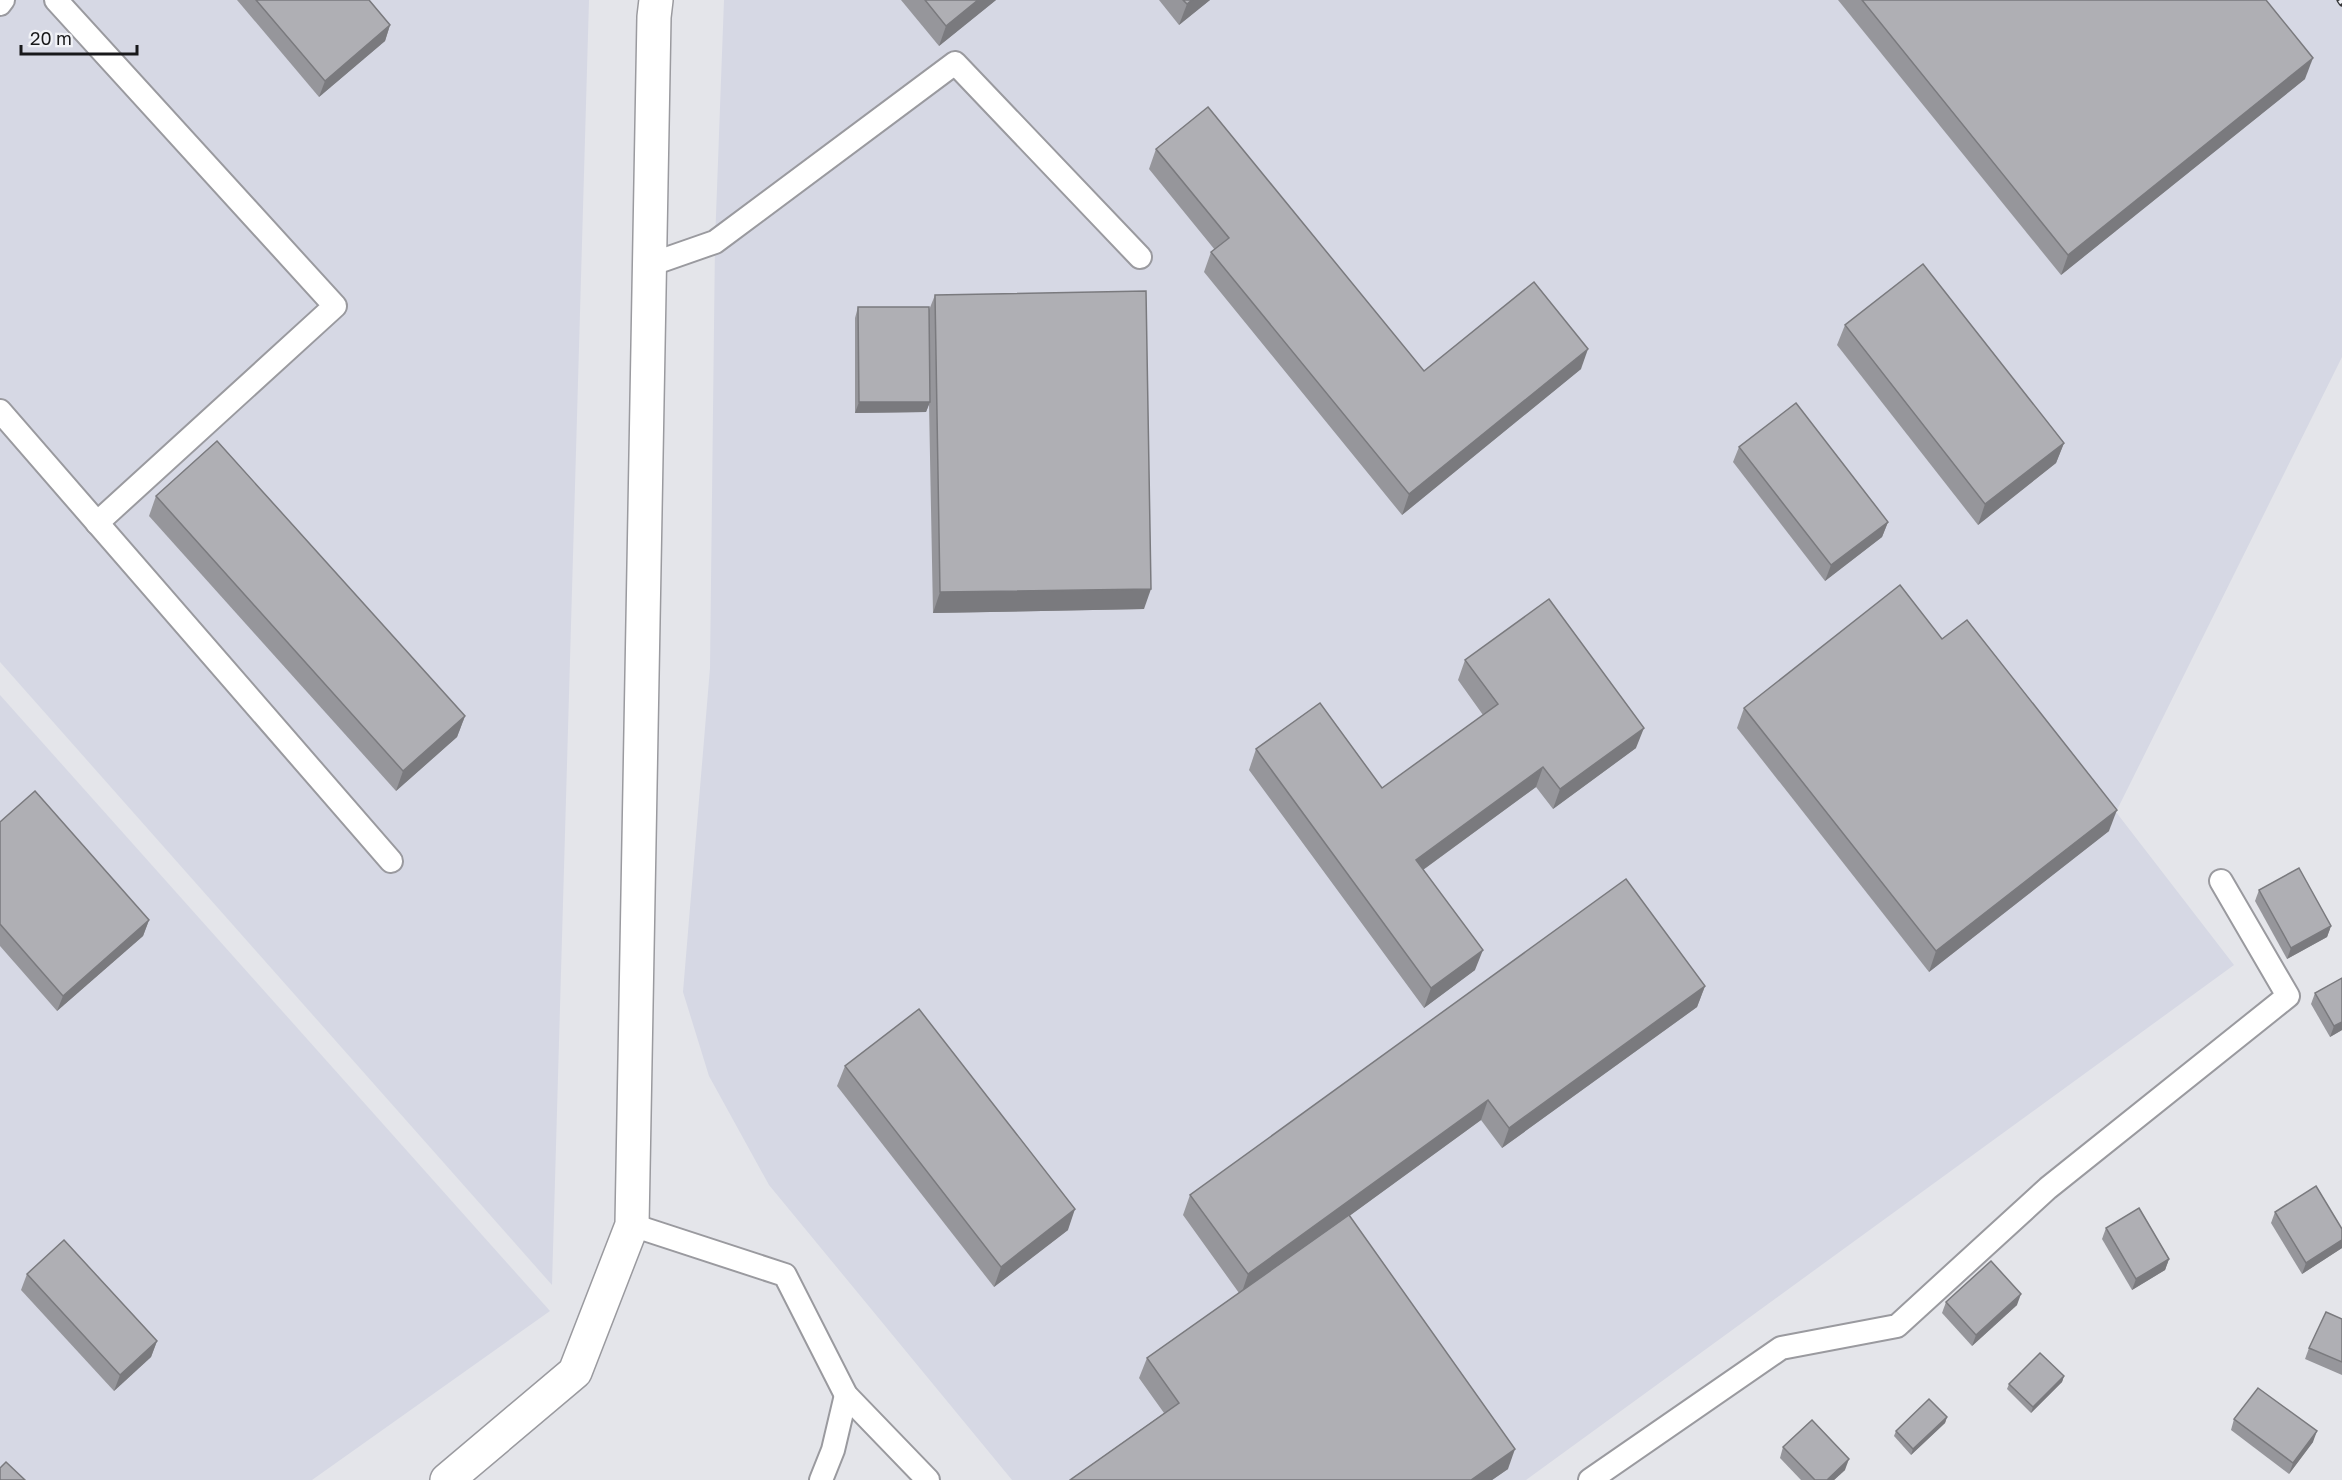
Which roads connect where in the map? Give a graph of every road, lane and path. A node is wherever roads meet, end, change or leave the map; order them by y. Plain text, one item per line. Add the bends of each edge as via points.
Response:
1 (3, 0) edge
2 (56, 0) edge
3 (0, 4) edge
4 (649, 6) edge
5 (1140, 257) dead end
6 (649, 265) junction
7 (0, 411) edge
8 (97, 523) junction
9 (391, 861) dead end
10 (2221, 880) dead end
11 (632, 1225) junction
12 (846, 1395) junction
13 (447, 1480) edge
14 (821, 1480) edge
15 (927, 1480) edge
16 (1590, 1480) edge

1 - 3 lane
2 - 8 lane via 335,306
4 - 6 street
5 - 6 lane via 955,63 715,242
6 - 11 street
7 - 8 lane
8 - 9 lane
10 - 16 lane via 2288,996 2048,1188 1897,1326 1781,1348
11 - 12 lane via 785,1275
11 - 13 street via 575,1372
12 - 14 lane
12 - 15 lane

